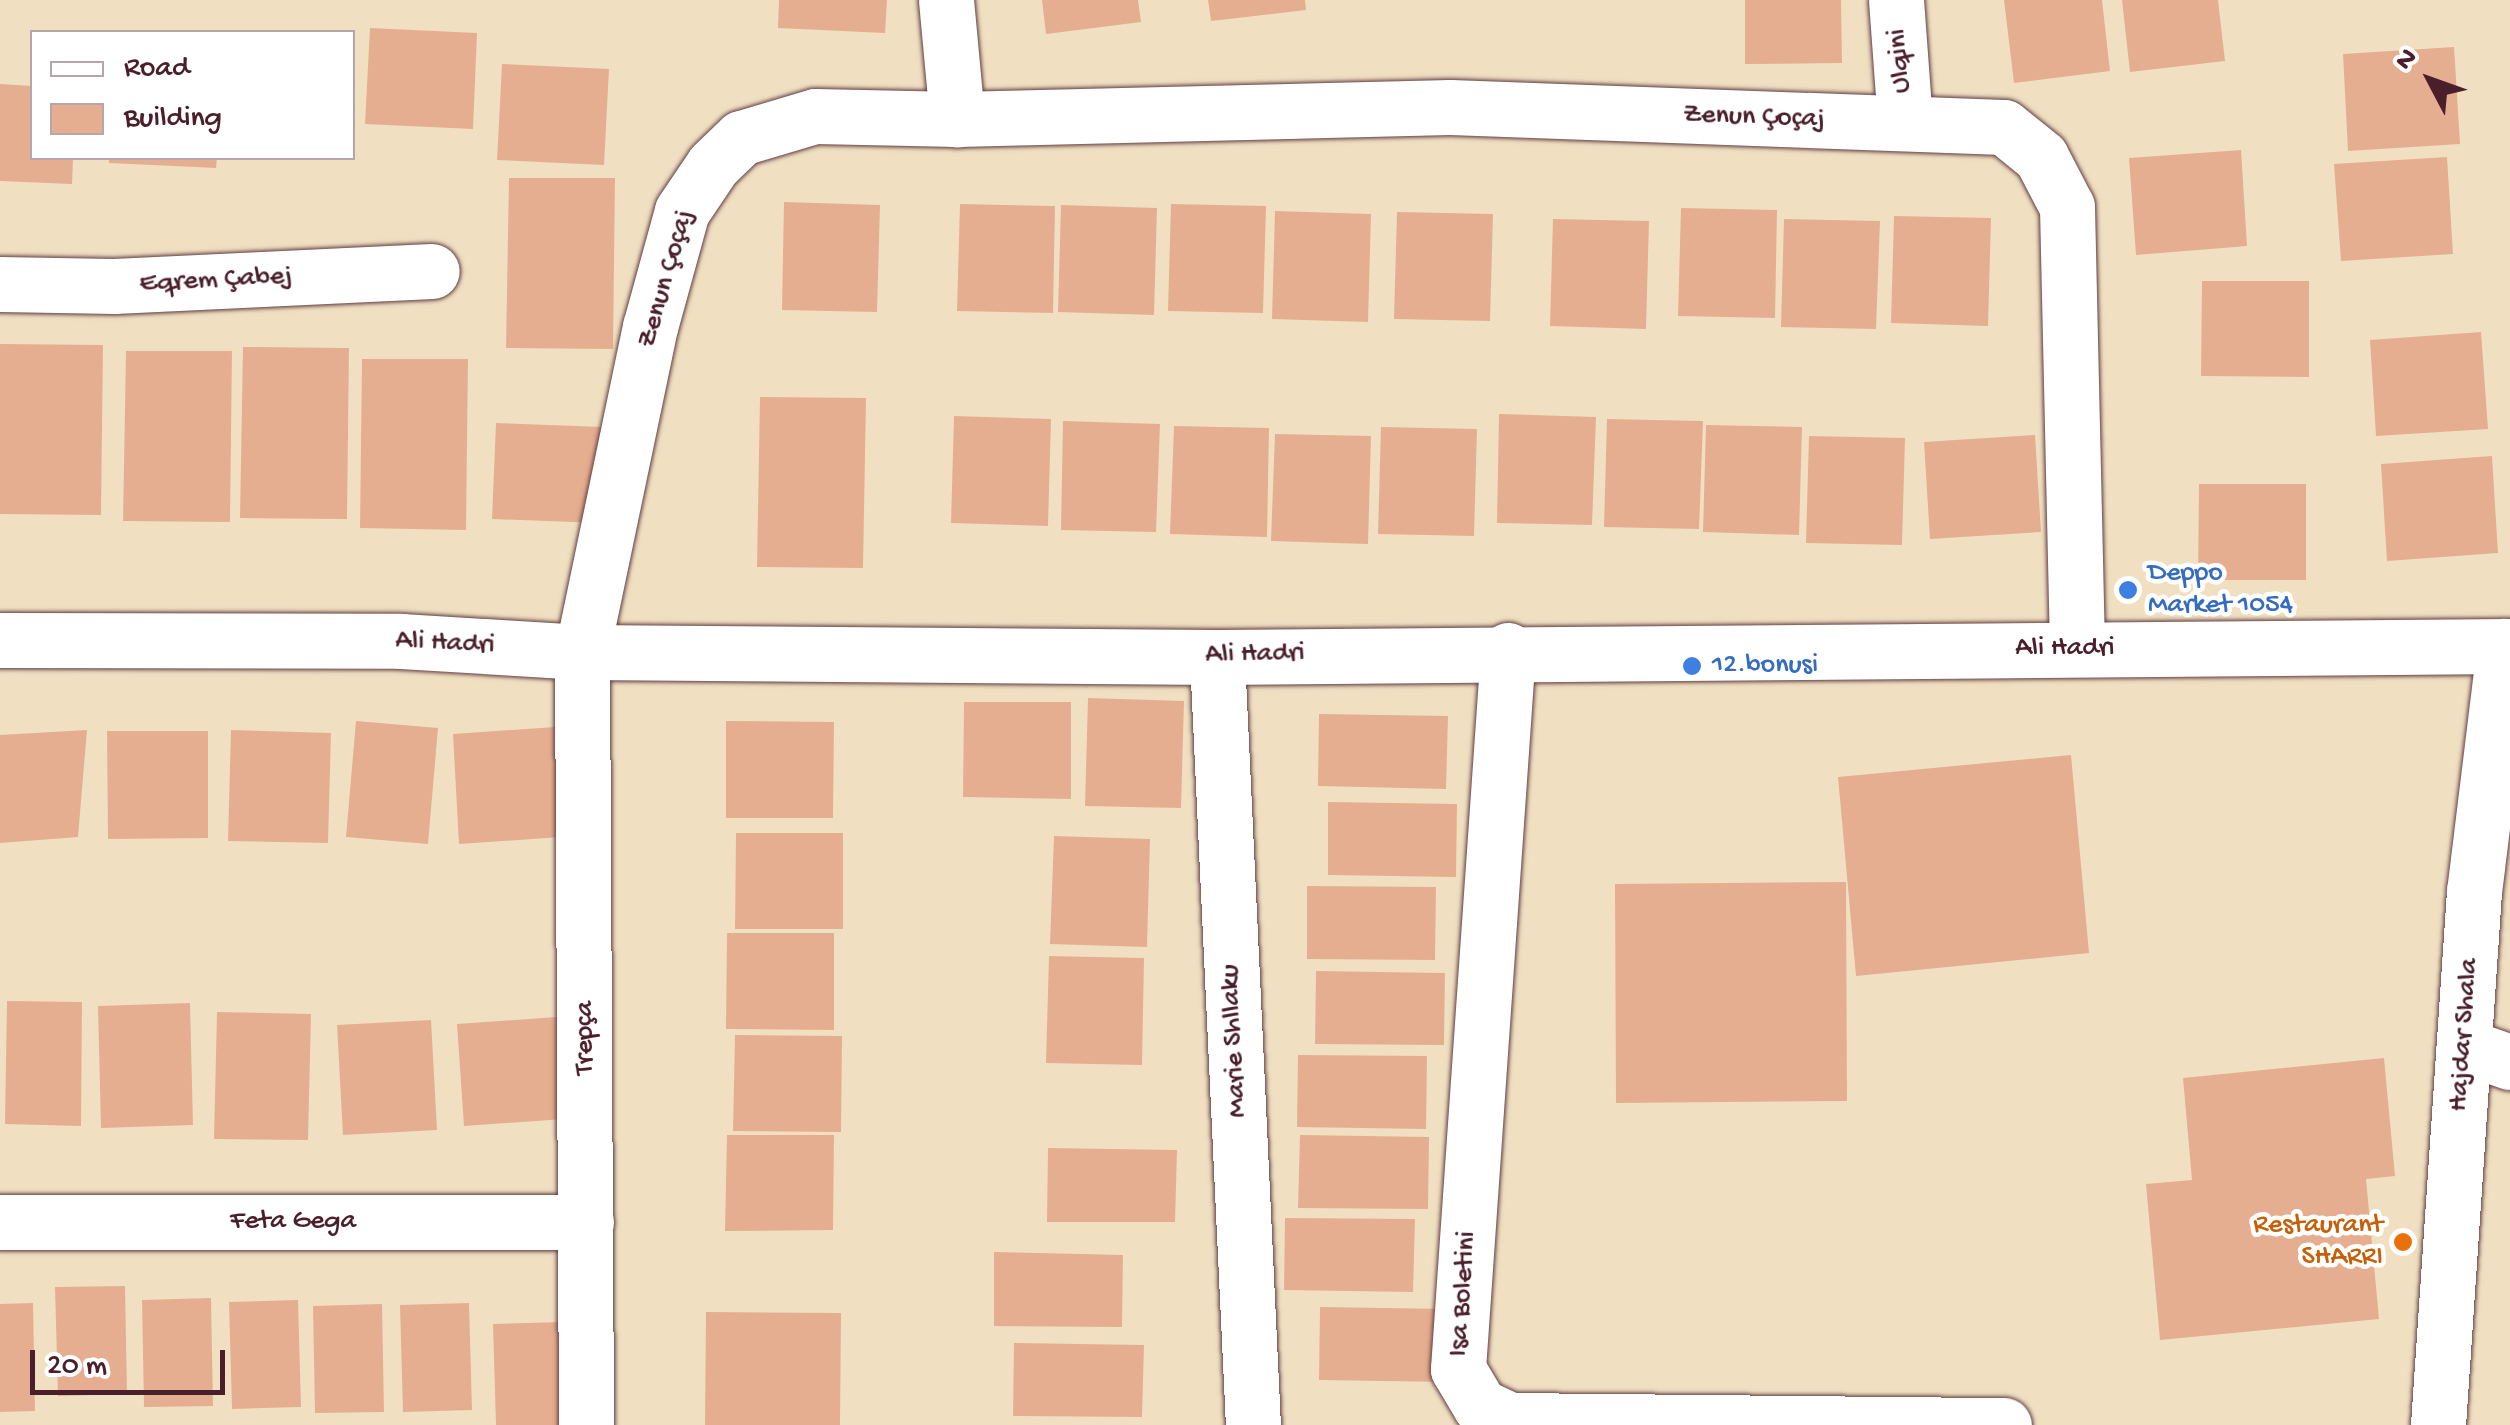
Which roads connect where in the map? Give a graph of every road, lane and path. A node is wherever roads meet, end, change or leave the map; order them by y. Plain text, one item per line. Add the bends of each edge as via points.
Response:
1 (946, 0) edge
2 (1896, 0) edge
3 (957, 119) junction
4 (1906, 122) junction
5 (432, 271) dead end
6 (0, 284) edge
7 (0, 640) edge
8 (2507, 646) edge
9 (2077, 648) junction
10 (1508, 650) junction
11 (582, 652) junction
12 (1217, 657) junction
13 (2487, 1054) edge
14 (0, 1222) edge
15 (586, 1222) junction
16 (586, 1425) edge
17 (1253, 1425) edge
18 (2004, 1425) edge
19 (2438, 1425) edge

1 - 3 street
2 - 4 street, Ulqini
3 - 4 street, Zenun Çoçaj via 1450,107
3 - 11 street, Zenun Çoçaj via 815,116 741,138 713,164 682,212 650,327
4 - 9 street, Zenun Çoçaj via 2004,127 2042,157 2067,207
5 - 6 street, Eqrem Çabej via 114,286
7 - 11 street, Ali Hadri via 401,640
8 - 9 street, Ali Hadri
8 - 13 street, Hajdar Shala
9 - 10 street, Ali Hadri
10 - 12 street, Ali Hadri
10 - 18 street, Isa Boletini via 1458,1369 1480,1406 1510,1420
11 - 12 street, Ali Hadri
11 - 15 street, Trepça
12 - 17 street, Marie Shllaku
13 - 19 street, Hajdar Shala
14 - 15 street, Feta Gega
15 - 16 street, Trepça

